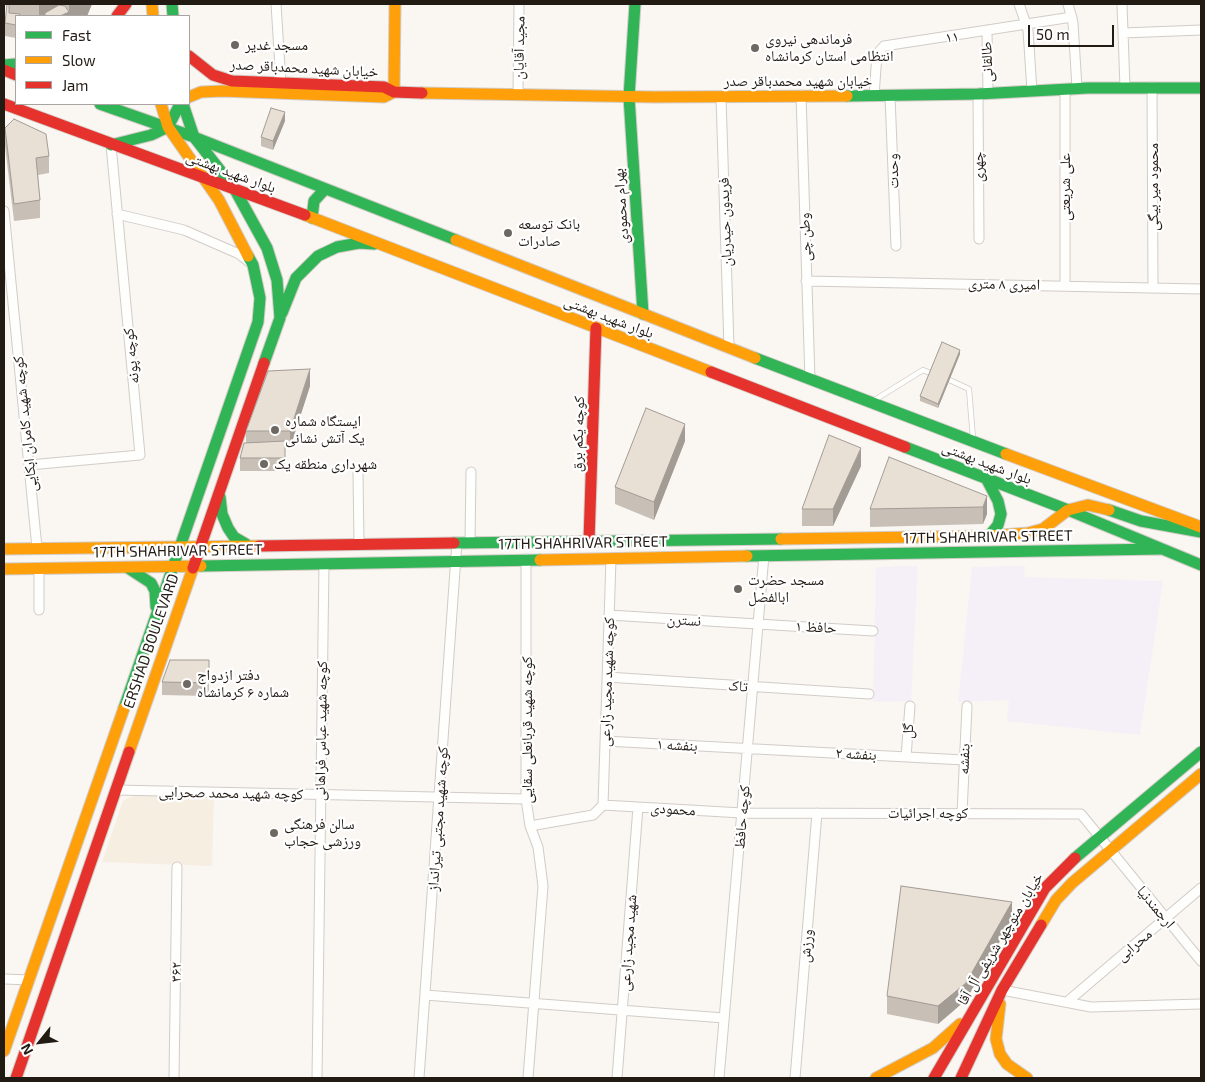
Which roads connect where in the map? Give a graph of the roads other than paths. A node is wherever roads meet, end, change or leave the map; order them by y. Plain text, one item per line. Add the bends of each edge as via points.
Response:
1 (126, 4) edge
2 (276, 4) edge
3 (395, 4) edge
4 (519, 4) edge
5 (634, 4) edge
6 (1019, 4) edge
7 (1068, 4) edge
8 (1122, 4) edge
9 (118, 15) edge
10 (1072, 17) junction
11 (1027, 25) junction
12 (1201, 30) edge
13 (987, 32) junction
14 (1123, 33) junction
15 (190, 57) edge
16 (281, 83) junction
17 (1126, 88) junction
18 (1152, 88) junction
19 (1201, 88) edge
20 (1071, 89) junction
21 (1032, 91) junction
22 (394, 92) junction
23 (518, 93) junction
24 (801, 94) junction
25 (983, 94) junction
26 (629, 96) junction
27 (874, 96) junction
28 (890, 96) junction
29 (190, 97) edge
30 (721, 97) junction
31 (4, 104) edge
32 (103, 105) edge
33 (161, 105) edge
34 (180, 105) edge
35 (181, 105) edge
36 (168, 127) junction
37 (194, 137) junction
38 (111, 145) junction
39 (205, 178) junction
40 (234, 188) junction
41 (325, 189) junction
42 (4, 211) edge
43 (117, 214) junction
44 (312, 218) junction
45 (979, 239) dead end
46 (378, 244) junction
47 (896, 246) dead end
48 (253, 264) junction
49 (806, 281) junction
50 (1065, 285) junction
51 (1153, 288) junction
52 (1201, 289) edge
53 (643, 314) junction
54 (280, 318) junction
55 (15, 321) junction
56 (4, 322) edge
57 (596, 328) junction
58 (730, 347) junction
59 (810, 380) junction
60 (871, 402) junction
61 (227, 408) junction
62 (246, 415) junction
63 (973, 440) junction
64 (29, 465) junction
65 (471, 472) dead end
66 (358, 473) dead end
67 (986, 478) junction
68 (219, 494) junction
69 (1068, 510) junction
70 (1201, 527) edge
71 (1201, 532) edge
72 (989, 536) junction
73 (589, 541) junction
74 (457, 542) junction
75 (470, 542) junction
76 (360, 543) junction
77 (246, 544) junction
78 (201, 545) junction
79 (180, 546) junction
80 (37, 548) junction
81 (4, 549) edge
82 (1162, 549) junction
83 (764, 555) junction
84 (526, 559) junction
85 (611, 559) junction
86 (456, 560) junction
87 (324, 563) junction
88 (194, 564) junction
89 (1201, 565) edge
90 (172, 566) junction
91 (126, 567) junction
92 (39, 568) junction
93 (4, 569) edge
94 (39, 610) dead end
95 (157, 611) junction
96 (609, 615) junction
97 (758, 624) junction
98 (873, 631) dead end
99 (607, 677) junction
100 (753, 686) junction
101 (869, 694) dead end
102 (910, 706) dead end
103 (967, 706) dead end
104 (606, 741) junction
105 (748, 748) junction
106 (1201, 752) edge
107 (906, 757) junction
108 (964, 760) junction
109 (1201, 774) edge
110 (116, 790) junction
111 (321, 795) junction
112 (439, 797) junction
113 (526, 799) junction
114 (604, 805) junction
115 (638, 807) junction
116 (742, 813) junction
117 (817, 813) junction
118 (962, 813) junction
119 (530, 826) junction
120 (1100, 839) junction
121 (1110, 852) junction
122 (177, 867) dead end
123 (1201, 888) edge
124 (1165, 918) junction
125 (1201, 961) edge
126 (4, 979) edge
127 (30, 980) junction
128 (49, 981) junction
129 (1002, 990) junction
130 (425, 995) junction
131 (982, 996) junction
132 (1066, 1002) junction
133 (534, 1003) junction
134 (1201, 1004) edge
135 (622, 1010) junction
136 (724, 1018) junction
137 (4, 1051) edge
138 (16, 1078) edge
139 (174, 1078) edge
140 (318, 1078) edge
141 (419, 1078) edge
142 (528, 1078) edge
143 (617, 1078) edge
144 (719, 1078) edge
145 (795, 1078) edge
146 (876, 1078) edge
147 (934, 1078) edge
148 (961, 1078) edge
149 (1027, 1078) edge

1 - 9 main road
2 - 16 street
3 - 22 main road
4 - 23 street, مجید آقایان
5 - 26 main road, بهرام محمودی
6 - 11 street
7 - 10 street, علی شریعتی
8 - 14 street
10 - 11 street, ۱۱
10 - 20 street, علی شریعتی
11 - 13 street, ۱۱
11 - 21 street
12 - 14 street
13 - 25 street, طالقانی
13 - 27 street, ۱۱ via 884,46 877,54
14 - 17 street
15 - 16 main road, خیابان شهید محمدباقر صدر via 223,79
16 - 22 main road, خیابان شهید محمدباقر صدر via 384,87
17 - 18 main road, خیابان شهید محمدباقر صدر
17 - 20 main road, خیابان شهید محمدباقر صدر
18 - 19 main road, خیابان شهید محمدباقر صدر
18 - 51 street, محمود میر بیگی
20 - 21 main road, خیابان شهید محمدباقر صدر
20 - 50 street, علی شریعتی
21 - 25 main road, خیابان شهید محمدباقر صدر
22 - 23 main road, خیابان شهید محمدباقر صدر
22 - 29 main road, خیابان شهید محمدباقر صدر via 384,97 222,91 201,92
23 - 26 main road, خیابان شهید محمدباقر صدر
24 - 27 main road, خیابان شهید محمدباقر صدر
24 - 30 main road, خیابان شهید محمدباقر صدر
24 - 49 street, وطن چی
25 - 28 main road, خیابان شهید محمدباقر صدر
25 - 45 street, چهری
26 - 30 main road, خیابان شهید محمدباقر صدر
26 - 53 main road, بهرام محمودی
27 - 28 main road, خیابان شهید محمدباقر صدر
28 - 47 street, وحدت
30 - 58 street, فریدون حیدریان
31 - 38 main road, بلوار شهید بهشتی
32 - 36 main road, بلوار شهید بهشتی
33 - 36 main road, ERSHAD BOULEVARD
34 - 36 main road
35 - 37 main road
36 - 37 main road, بلوار شهید بهشتی
36 - 38 main road via 151,136
36 - 39 main road, ERSHAD BOULEVARD
37 - 40 main road, ERSHAD BOULEVARD
37 - 41 main road, بلوار شهید بهشتی
38 - 39 main road, بلوار شهید بهشتی
38 - 43 street, کوچه پونه
39 - 40 main road, بلوار شهید بهشتی
39 - 48 main road, ERSHAD BOULEVARD
40 - 44 main road, بلوار شهید بهشتی
40 - 54 main road, ERSHAD BOULEVARD via 267,248 277,280
41 - 44 main road via 314,201
41 - 53 main road, بلوار شهید بهشتی
42 - 55 street, کوچه شهید کامران ابکایی
43 - 48 street via 184,230 239,254
43 - 64 street, کوچه پونه via 140,455
44 - 46 main road, بلوار شهید بهشتی
46 - 54 main road via 337,247 318,256 296,278
46 - 57 main road, بلوار شهید بهشتی
48 - 61 main road, ERSHAD BOULEVARD via 260,298 258,322
49 - 50 street, امیری ۸ متری
49 - 59 street, وطن چی
50 - 51 street, امیری ۸ متری
51 - 52 street, امیری ۸ متری
53 - 58 main road, بلوار شهید بهشتی
54 - 62 main road, ERSHAD BOULEVARD
55 - 56 street
55 - 64 street, کوچه شهید کامران ابکایی
57 - 67 main road, بلوار شهید بهشتی
57 - 73 main road, کوچه یکم برق
58 - 59 main road, بلوار شهید بهشتی
59 - 60 main road, بلوار شهید بهشتی
60 - 63 main road, بلوار شهید بهشتی
60 - 63 lane via 923,370 970,388
61 - 62 main road
61 - 79 main road, ERSHAD BOULEVARD
62 - 68 main road, ERSHAD BOULEVARD
63 - 70 main road, بلوار شهید بهشتی
64 - 80 street, کوچه شهید کامران ابکایی
65 - 75 street
66 - 76 street
67 - 69 main road, بلوار شهید بهشتی
67 - 72 main road via 998,501 1000,514 998,525
68 - 77 main road via 228,528 234,537
68 - 78 main road, ERSHAD BOULEVARD
69 - 71 main road via 1098,506 1140,521
69 - 72 main road, 17TH SHAHRIVAR STREET via 1043,529
69 - 82 main road, بلوار شهید بهشتی
72 - 73 main road, 17TH SHAHRIVAR STREET
73 - 75 main road, 17TH SHAHRIVAR STREET
74 - 75 main road, 17TH SHAHRIVAR STREET
74 - 76 main road, 17TH SHAHRIVAR STREET
74 - 86 street, کوچه شهید مجتبی تیرانداز
76 - 77 main road, 17TH SHAHRIVAR STREET
77 - 78 main road, 17TH SHAHRIVAR STREET
78 - 79 main road, 17TH SHAHRIVAR STREET
78 - 88 main road, ERSHAD BOULEVARD
79 - 80 main road, 17TH SHAHRIVAR STREET
79 - 90 main road, ERSHAD BOULEVARD
80 - 81 main road, 17TH SHAHRIVAR STREET
82 - 83 main road, 17TH SHAHRIVAR STREET
82 - 89 main road, بلوار شهید بهشتی
83 - 85 main road, 17TH SHAHRIVAR STREET
83 - 97 street, کوچه حافظ
84 - 85 main road, 17TH SHAHRIVAR STREET
84 - 86 main road, 17TH SHAHRIVAR STREET
84 - 113 street, کوچه شهید قربانعلی سقایی
85 - 96 street, کوچه شهید مجید زارعی
86 - 87 main road, 17TH SHAHRIVAR STREET
86 - 112 street, کوچه شهید مجتبی تیرانداز
87 - 88 main road, 17TH SHAHRIVAR STREET
87 - 111 street, کوچه شهید عباس فراهانی
88 - 90 main road, 17TH SHAHRIVAR STREET
88 - 110 main road, ERSHAD BOULEVARD
90 - 91 main road, 17TH SHAHRIVAR STREET
90 - 95 main road, ERSHAD BOULEVARD
91 - 92 main road, 17TH SHAHRIVAR STREET
91 - 95 main road via 151,583
92 - 93 main road, 17TH SHAHRIVAR STREET
92 - 94 street
95 - 127 main road, ERSHAD BOULEVARD
96 - 97 street, نسترن
96 - 99 street, کوچه شهید مجید زارعی
97 - 98 street, حافظ ۱
97 - 100 street, کوچه حافظ
99 - 100 street, تاک
99 - 104 street, کوچه شهید مجید زارعی
100 - 101 street, تاک
100 - 105 street, کوچه حافظ
102 - 107 street, گل
103 - 108 street, بنفشه
104 - 105 street, بنفشه ۱
104 - 114 street, کوچه شهید مجید زارعی
105 - 107 street, بنفشه ۲
105 - 116 street, کوچه حافظ
106 - 120 main road, خیابان منوچهر شریفی آل آقا
107 - 108 street, بنفشه ۲
108 - 118 street, بنفشه
109 - 121 main road, خیابان منوچهر شریفی آل آقا
110 - 111 street, کوچه شهید محمد صحرایی
110 - 128 main road, ERSHAD BOULEVARD
111 - 112 street, کوچه شهید محمد صحرایی
111 - 140 street, کوچه شهید عباس فراهانی
112 - 113 street, کوچه شهید محمد صحرایی
112 - 130 street, کوچه شهید مجتبی تیرانداز
113 - 119 street, کوچه شهید قربانعلی سقایی
114 - 115 street, محمودی
114 - 119 street via 593,815
115 - 116 street, محمودی
115 - 135 street, شهید مجید زارعی
116 - 117 street, کوچه اجرائیات
116 - 136 street, کوچه حافظ
117 - 118 street, کوچه اجرائیات
117 - 145 street, ورزش
118 - 120 street, کوچه اجرائیات via 1081,814
119 - 133 street, کوچه شهید قربانعلی سقایی via 538,847 543,886
120 - 121 street, ارجمندنیا
120 - 131 main road, خیابان منوچهر شریفی آل آقا via 1045,888
121 - 124 street, ارجمندنیا
121 - 129 main road, خیابان منوچهر شریفی آل آقا via 1056,900
122 - 139 street, ۳۶۲
123 - 124 street, محرابی
124 - 125 street, ارجمندنیا
124 - 132 street, محرابی
126 - 127 street
127 - 128 main road
127 - 137 main road, ERSHAD BOULEVARD
128 - 138 main road, ERSHAD BOULEVARD
129 - 132 street
129 - 148 main road, خیابان منوچهر شریفی آل آقا
129 - 149 main road via 996,1039 1000,1054 1007,1064
130 - 133 street
130 - 141 street, کوچه شهید مجتبی تیرانداز
131 - 146 main road via 954,1031 933,1048
131 - 147 main road, خیابان منوچهر شریفی آل آقا
132 - 134 street via 1092,1007
133 - 135 street
133 - 142 street, کوچه شهید قربانعلی سقایی
135 - 136 street
135 - 143 street, شهید مجید زارعی
136 - 144 street, کوچه حافظ

